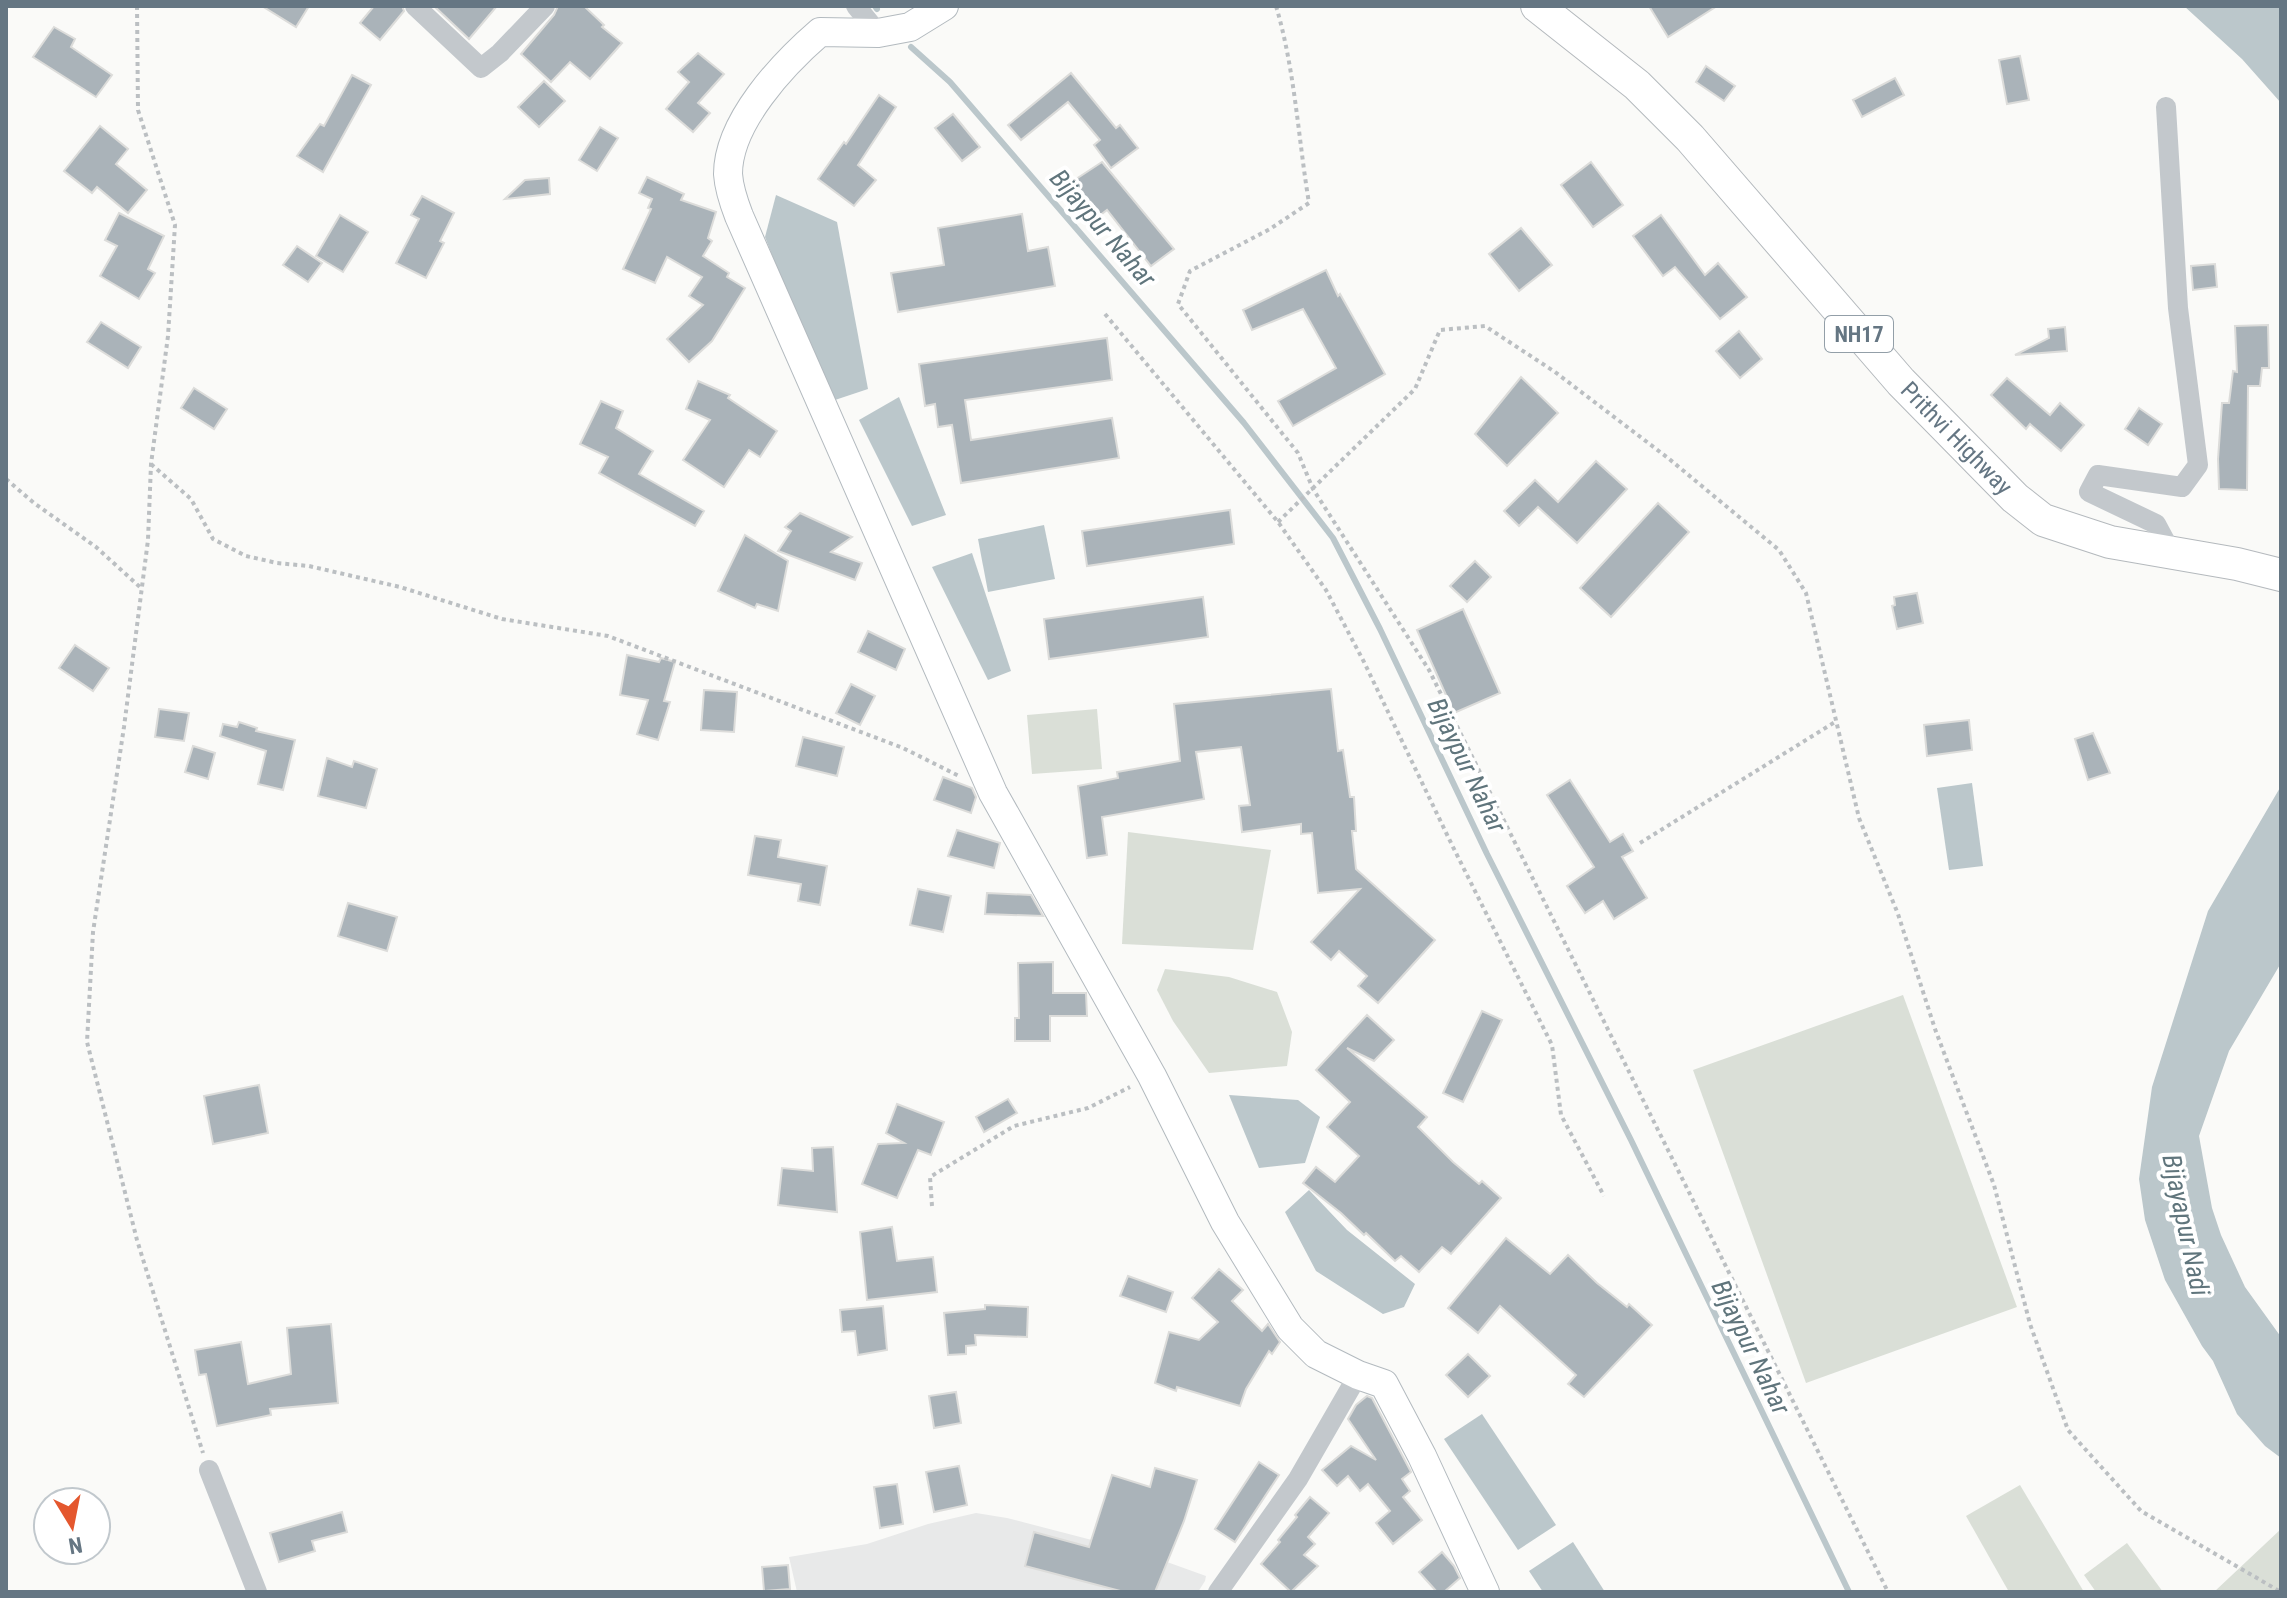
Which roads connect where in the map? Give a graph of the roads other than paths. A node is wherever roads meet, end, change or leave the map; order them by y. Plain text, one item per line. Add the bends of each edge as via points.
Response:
1 (415, 6) edge
2 (545, 6) edge
3 (856, 6) edge
4 (944, 6) edge
5 (1537, 6) edge
6 (878, 33) junction
7 (2166, 107) dead end
8 (2172, 554) junction
9 (2281, 575) edge
10 (1358, 1375) junction
11 (209, 1470) road end
12 (257, 1592) edge
13 (1218, 1592) edge
14 (1485, 1592) edge

1 - 2 street via 481,68
3 - 6 street
4 - 6 main road via 910,27
5 - 8 highway, Prithvi Highway / NH17 via 1637,85 1690,138 1901,382 2015,498 2043,520 2070,530
6 - 10 main road via 820,32 789,59 738,133 728,174 739,216 993,793 1152,1076 1225,1222 1290,1328 1316,1354
7 - 8 street via 2178,308 2198,465 2182,487 2098,475 2089,492 2156,524
8 - 9 highway, Prithvi Highway / NH17
10 - 13 street via 1298,1479
10 - 14 main road via 1384,1384
11 - 12 street

